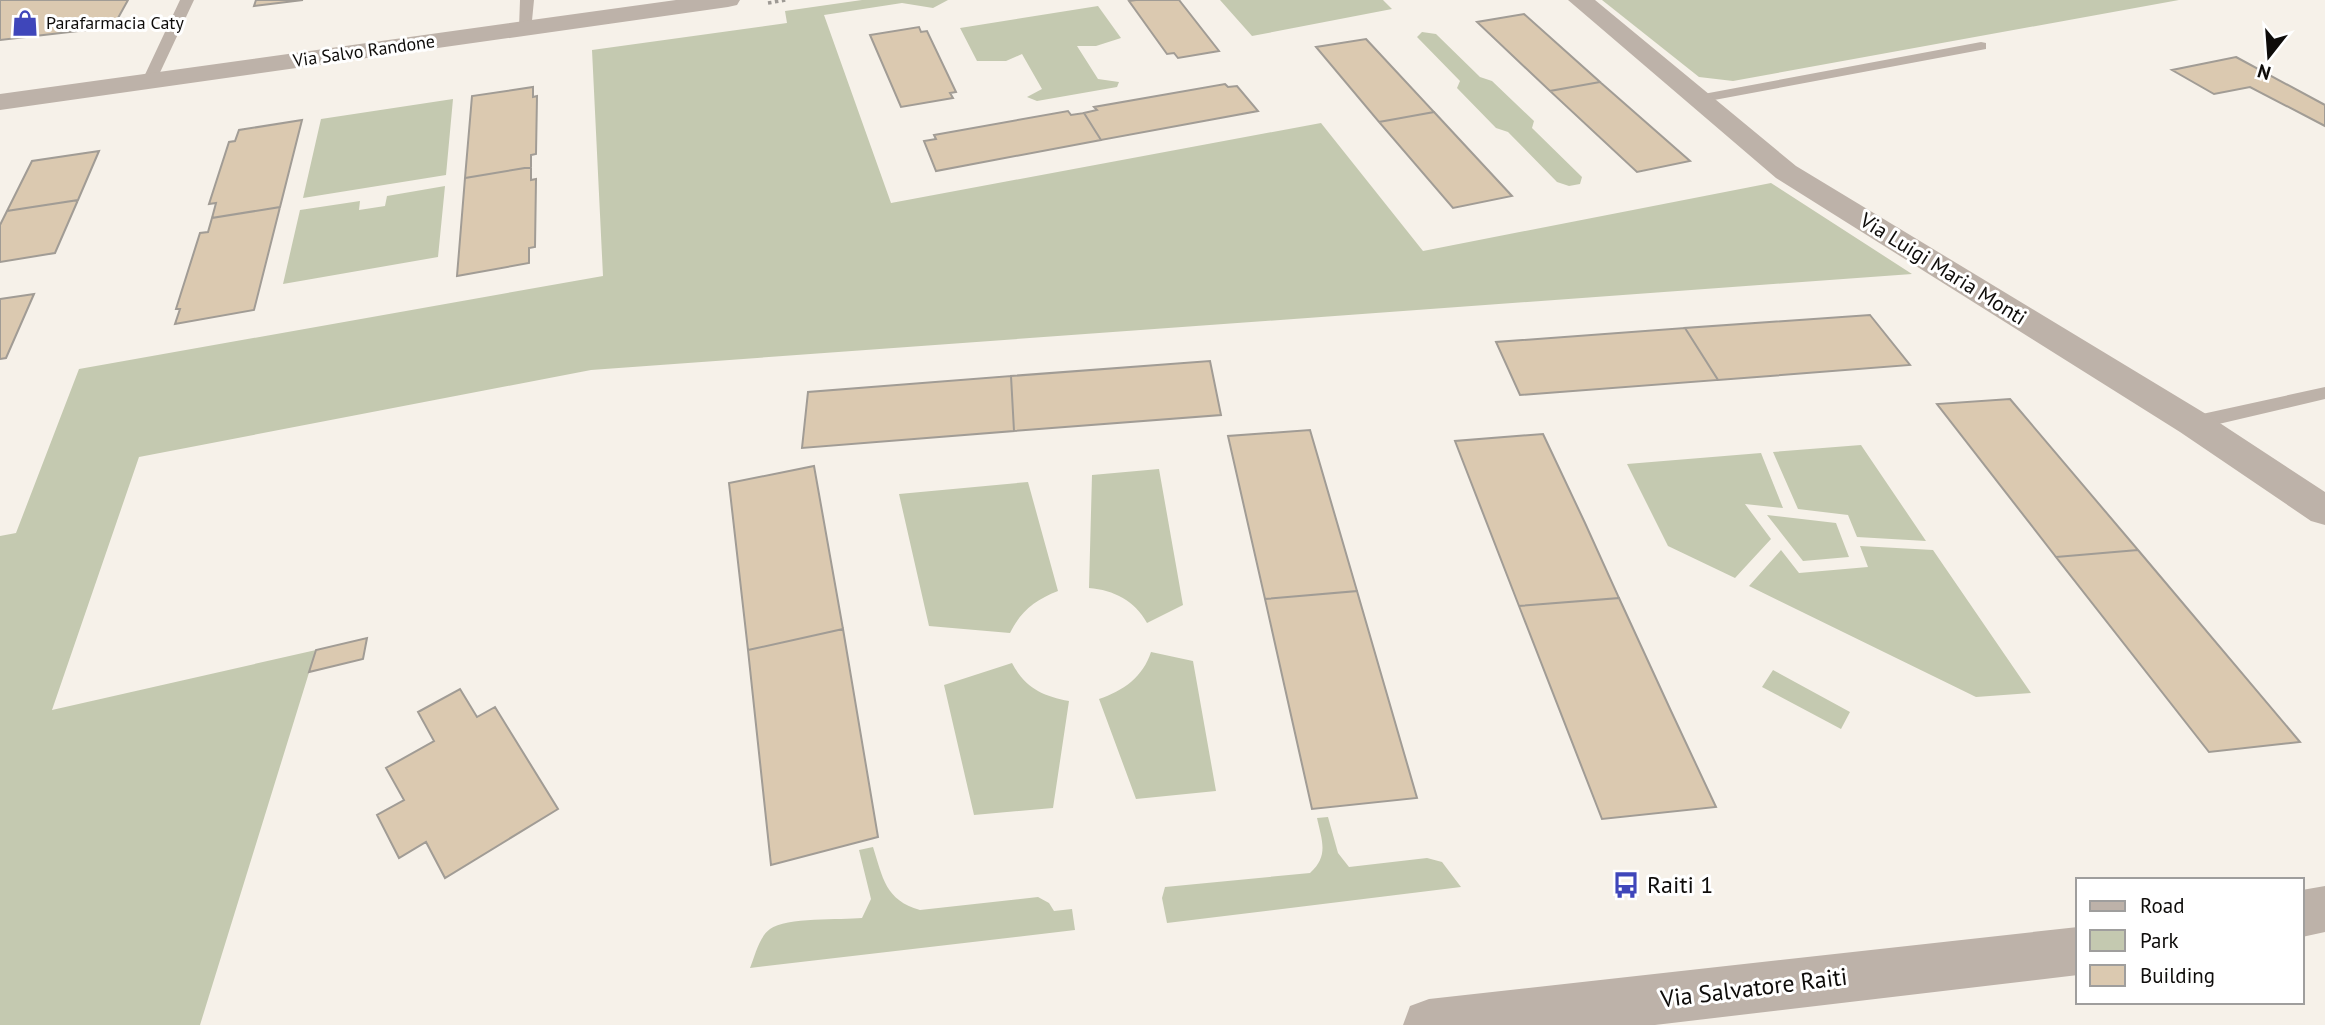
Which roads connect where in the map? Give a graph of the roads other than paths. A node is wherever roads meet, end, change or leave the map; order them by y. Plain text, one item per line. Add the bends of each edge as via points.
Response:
1 (187, 0) edge
2 (527, 0) edge
3 (728, 0) edge
4 (1580, 0) edge
5 (526, 28) junction
6 (1981, 46) dead end
7 (149, 81) junction
8 (1698, 99) junction
9 (0, 102) edge
10 (2325, 393) edge
11 (2193, 423) junction
12 (2325, 511) edge
13 (2325, 909) edge
14 (2304, 914) edge
15 (2304, 935) edge
16 (2325, 935) edge
17 (2076, 951) edge
18 (1429, 1025) edge

1 - 7 lane
2 - 5 lane
3 - 5 street, Via Salvo Randone
4 - 8 street, Via Luigi Maria Monti
5 - 7 street, Via Salvo Randone
6 - 8 lane
7 - 9 street, Via Salvo Randone
8 - 11 street, Via Luigi Maria Monti via 1786,172
10 - 11 lane
11 - 12 street, Via Luigi Maria Monti
13 - 14 street
15 - 16 street
17 - 18 street, Via Salvatore Raiti

